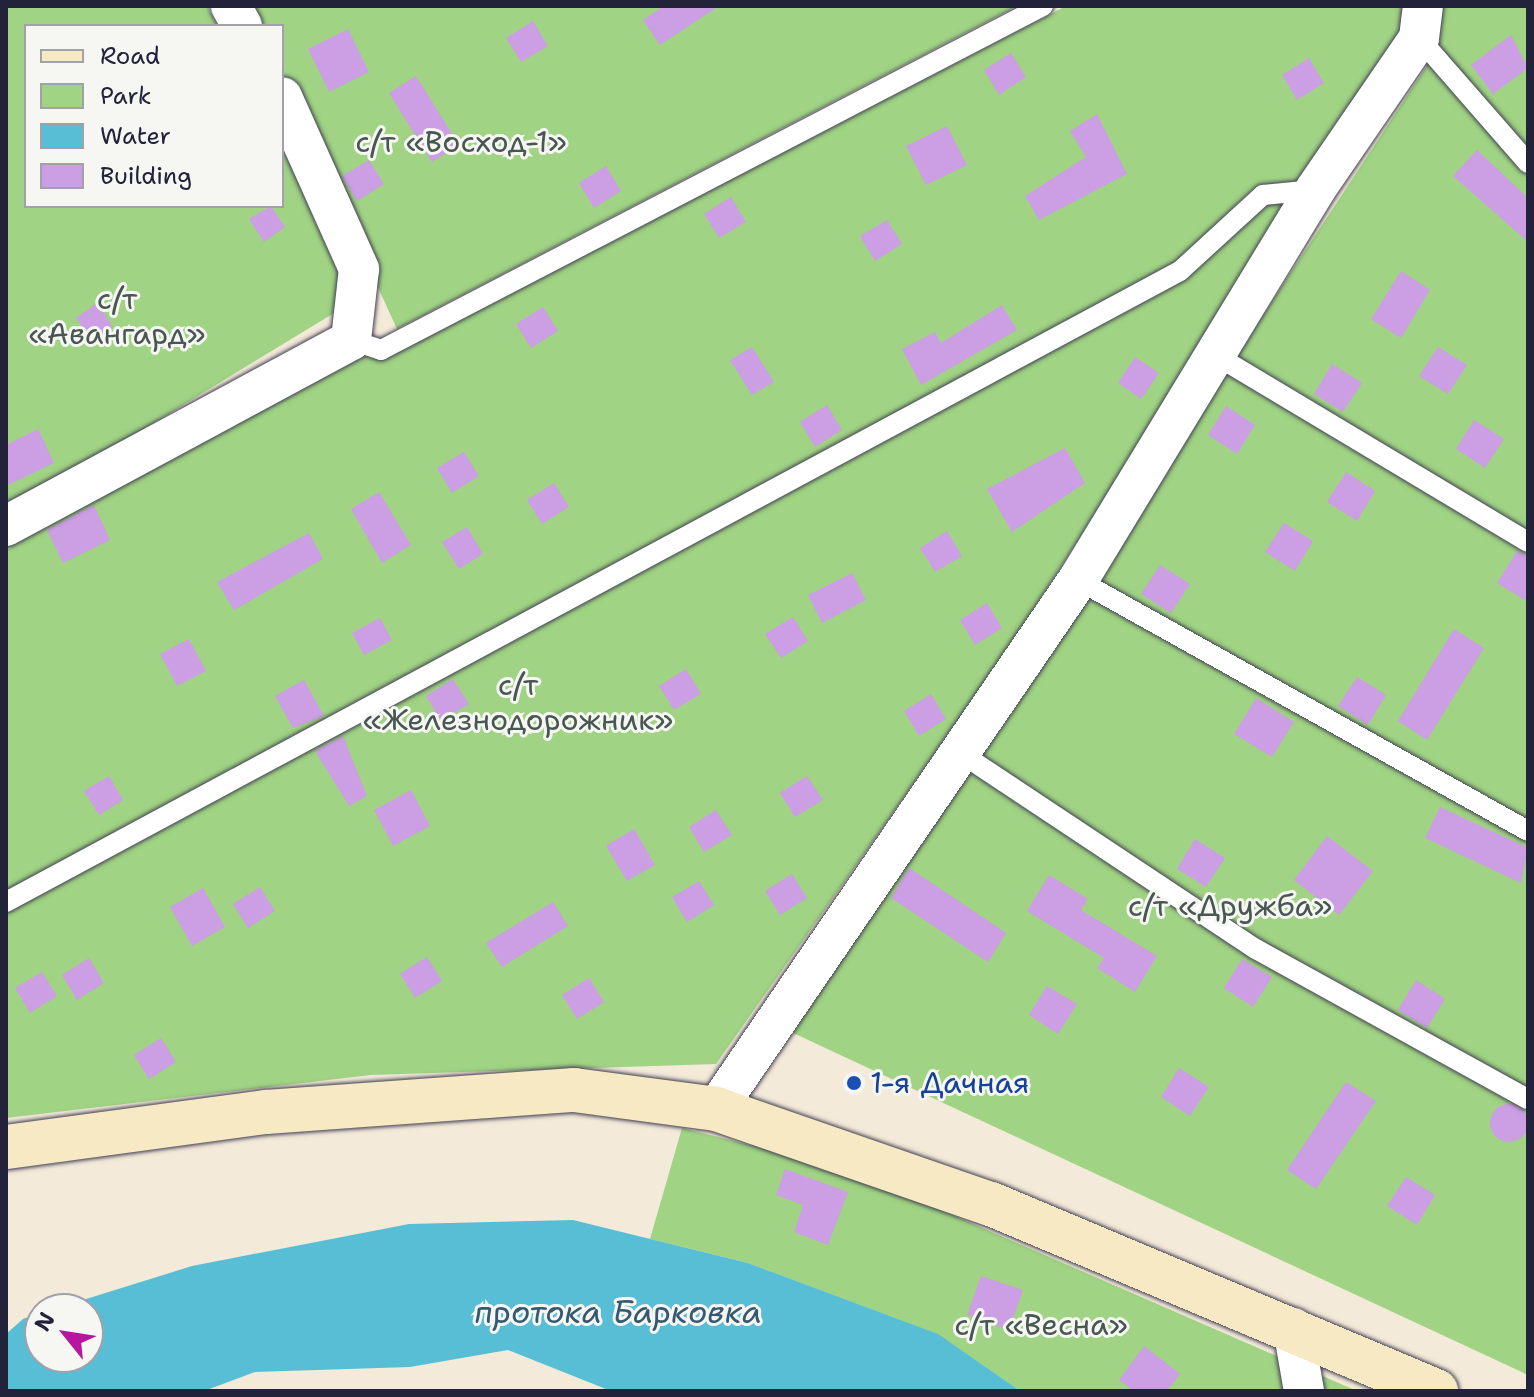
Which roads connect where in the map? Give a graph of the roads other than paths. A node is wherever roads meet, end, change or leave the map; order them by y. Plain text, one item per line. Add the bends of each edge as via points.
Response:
1 (231, 6) edge
2 (1043, 6) edge
3 (1421, 22) edge
4 (241, 24) edge
5 (284, 101) edge
6 (1528, 163) edge
7 (1315, 190) junction
8 (351, 340) junction
9 (1217, 356) junction
10 (6, 525) edge
11 (1528, 542) edge
12 (1078, 580) junction
13 (959, 752) junction
14 (1528, 831) edge
15 (6, 902) edge
16 (1528, 1099) edge
17 (716, 1109) junction
18 (6, 1147) edge
19 (1293, 1328) junction
20 (1304, 1391) edge
21 (1436, 1391) edge

1 - 4 street
2 - 8 lane via 381,350
3 - 6 lane
3 - 7 street
5 - 8 street via 359,269
7 - 9 street
7 - 15 lane via 1263,195 1180,271
8 - 10 street
9 - 11 lane
9 - 12 street
12 - 13 street
12 - 14 lane
13 - 16 lane via 1256,949
13 - 17 street
17 - 18 main road via 574,1090 266,1112
17 - 19 main road via 874,1158
19 - 20 street
19 - 21 main road

